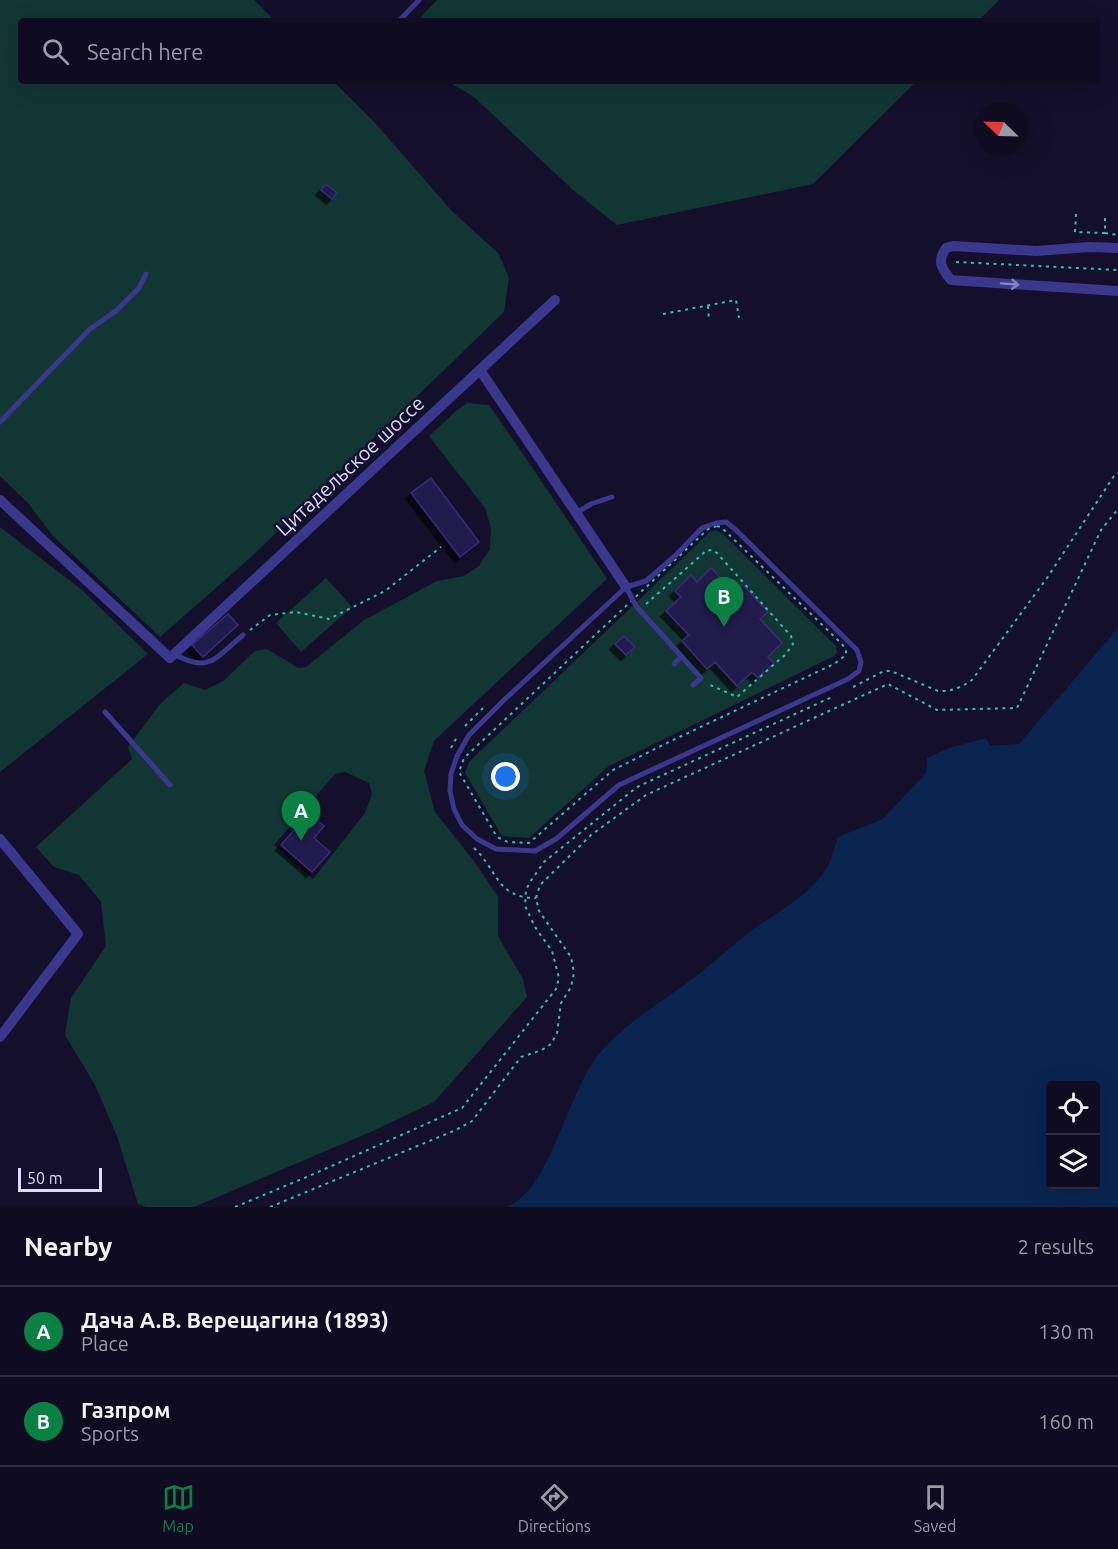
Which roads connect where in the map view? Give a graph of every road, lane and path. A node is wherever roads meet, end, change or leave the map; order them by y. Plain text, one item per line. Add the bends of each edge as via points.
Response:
1 (419, 0) edge
2 (402, 18) edge
3 (1076, 214) dead end
4 (1106, 216) dead end
5 (1105, 233) junction
6 (1118, 235) edge
7 (1118, 249) edge
8 (956, 262) dead end
9 (1118, 270) edge
10 (146, 274) dead end
11 (1118, 291) edge
12 (555, 300) dead end
13 (708, 306) junction
14 (663, 314) dead end
15 (739, 318) dead end
16 (709, 321) dead end
17 (480, 370) junction
18 (0, 422) edge
19 (1118, 472) edge
20 (612, 497) dead end
21 (0, 500) edge
22 (1118, 509) edge
23 (575, 514) junction
24 (441, 547) dead end
25 (626, 587) junction
26 (633, 601) junction
27 (639, 610) junction
28 (243, 635) joint
29 (172, 656) junction
30 (681, 657) junction
31 (674, 664) dead end
32 (693, 685) dead end
33 (710, 685) dead end
34 (845, 690) dead end
35 (835, 695) dead end
36 (485, 706) dead end
37 (105, 712) dead end
38 (449, 752) dead end
39 (170, 785) dead end
40 (0, 839) edge
41 (472, 846) dead end
42 (525, 898) junction
43 (536, 898) junction
44 (0, 1037) edge
45 (235, 1207) edge
46 (270, 1207) edge

1 - 2 lane
3 - 5 path via 1075,232
4 - 5 path
5 - 6 path
7 -> 11 street via 1036,251 953,246 946,248 940,261 951,280
8 - 9 path
10 - 18 lane via 139,288 90,329
12 - 17 street, Цитадельское шоссе
13 - 14 path
13 - 15 path via 736,300
13 - 16 path
17 - 23 street
17 - 29 street, Цитадельское шоссе
19 - 34 path via 972,681 947,692 938,691 884,671
20 - 23 lane
21 - 29 street
22 - 43 path via 1101,530 1017,708 937,710 888,684 646,795 591,835 540,885
23 - 25 street
24 - 28 path via 385,591 329,619 296,612 270,615
25 - 25 lane via 469,735 450,774 450,792 462,825 477,839 496,849 536,851 620,785 859,671 857,650 726,522 702,528 646,581
25 - 26 lane
26 - 26 path via 708,529 721,527 842,644 846,655 613,770 528,843 497,837 459,772 464,758
26 - 27 lane
27 - 30 lane
27 - 33 path via 706,550 717,553 791,636 793,644 737,697
28 - 29 lane via 210,662 190,663
30 - 31 lane
30 - 32 lane via 700,678
35 - 42 path via 637,787 544,862 530,882
36 - 38 path via 468,721
37 - 39 lane
40 - 44 street via 78,934
41 - 42 path via 504,889
42 - 43 path
42 - 45 path via 535,927 552,951 560,978 462,1108
43 - 46 path via 539,911 571,957 574,973 561,1003 557,1033 551,1044 520,1056 472,1121

